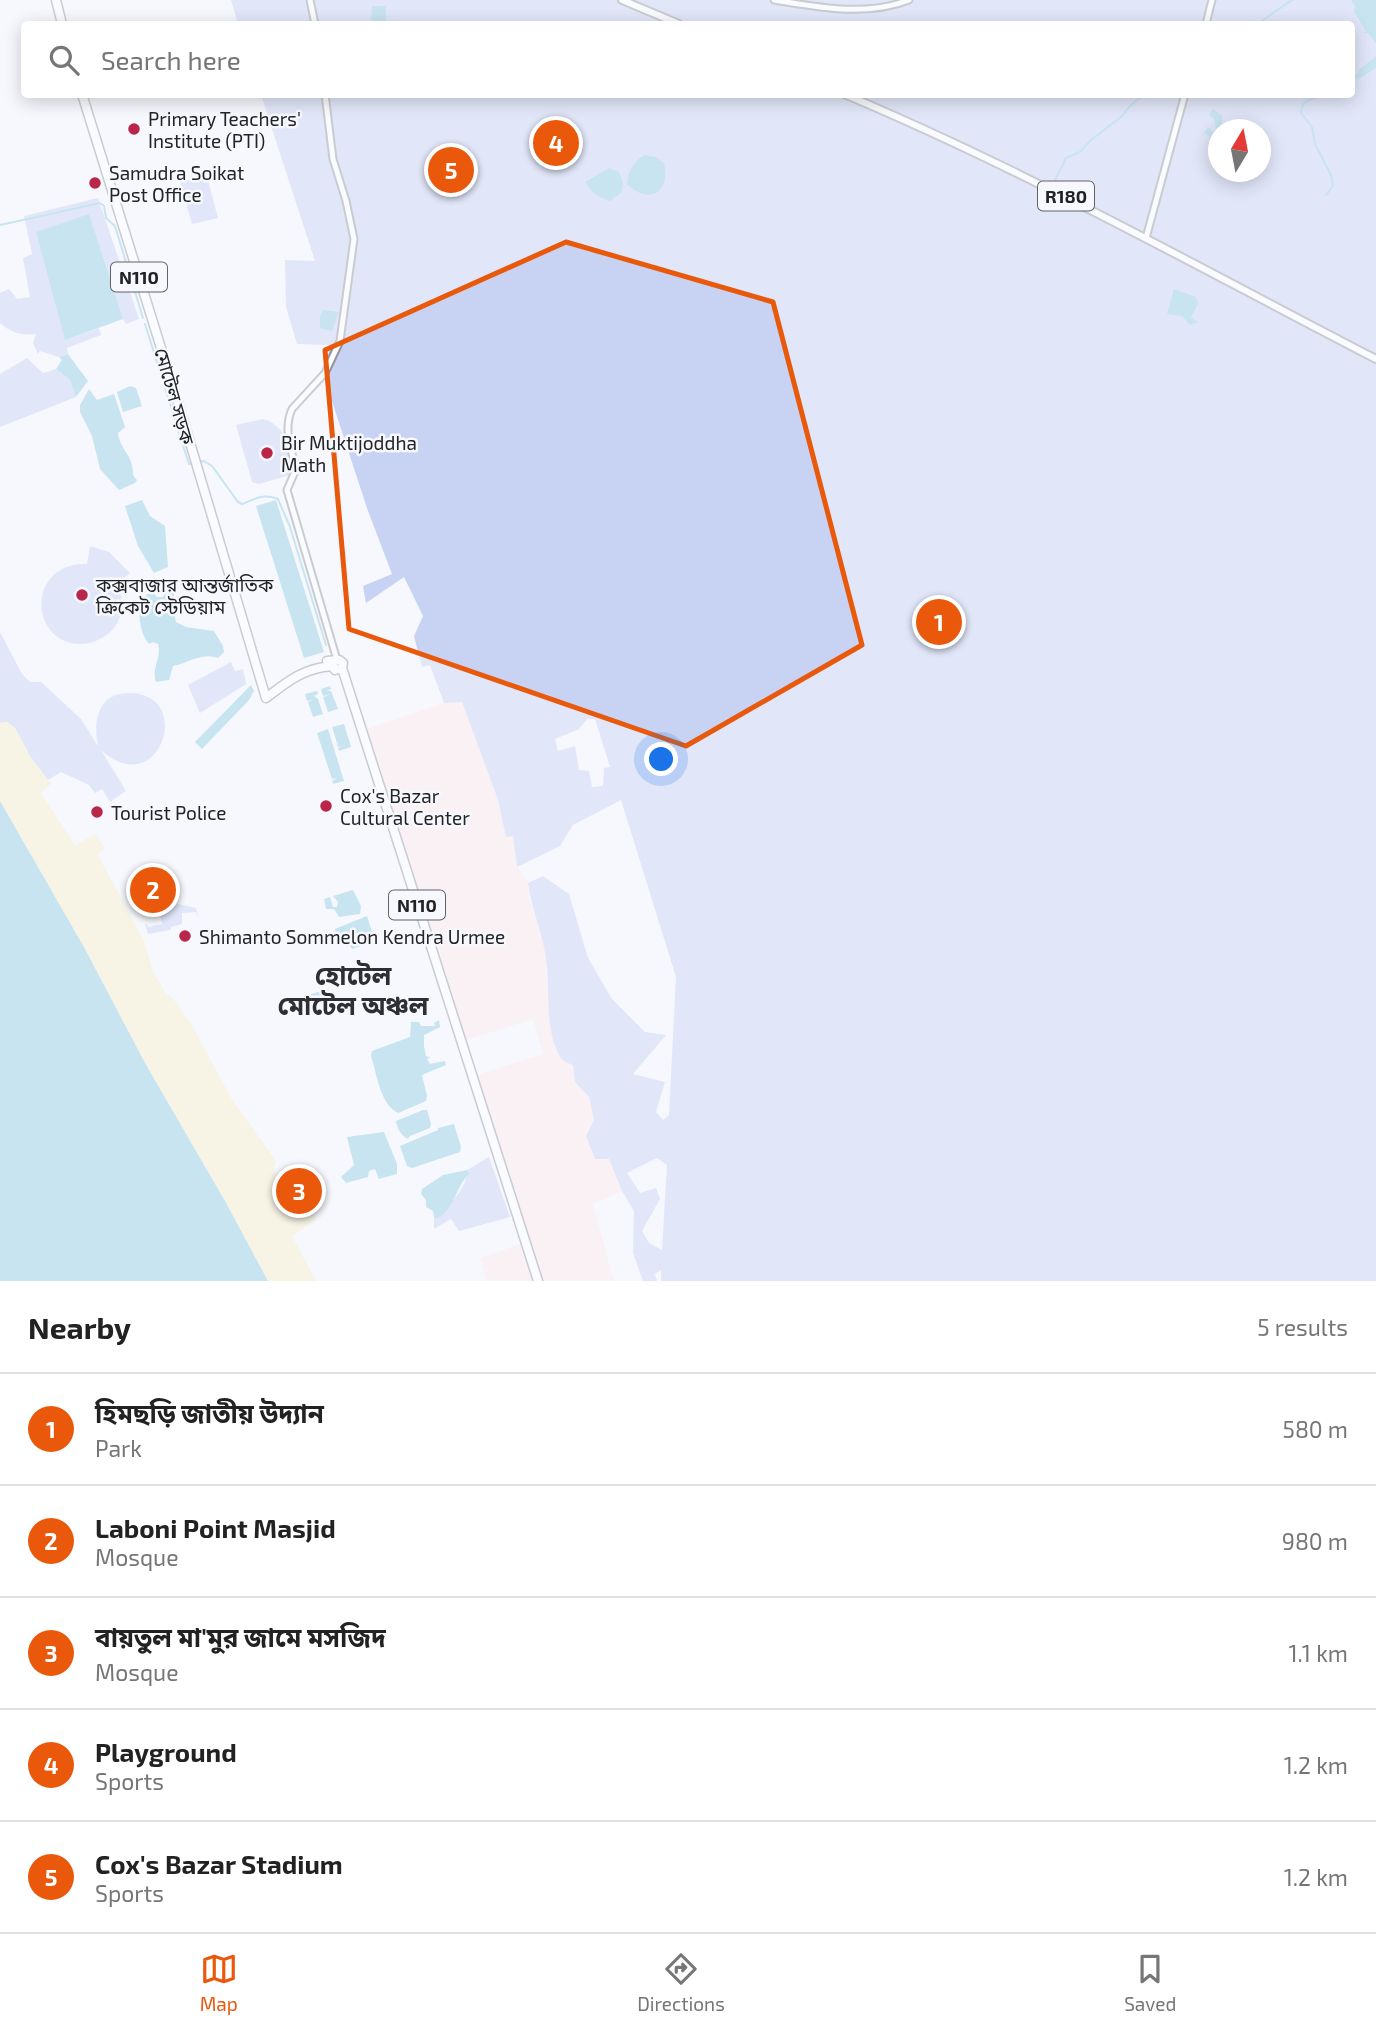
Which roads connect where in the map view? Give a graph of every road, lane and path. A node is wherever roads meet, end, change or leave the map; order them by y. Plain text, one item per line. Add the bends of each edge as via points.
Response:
1 (55, 0) edge
2 (310, 0) edge
3 (622, 0) edge
4 (774, 0) edge
5 (909, 0) edge
6 (1212, 0) edge
7 (61, 21) edge
8 (314, 21) edge
9 (673, 21) edge
10 (1207, 21) edge
11 (83, 98) edge
12 (325, 98) edge
13 (853, 98) edge
14 (1184, 98) edge
15 (1146, 237) junction
16 (1376, 362) edge
17 (337, 665) junction
18 (536, 1281) edge

1 - 7 highway
2 - 8 street
3 - 9 main road
4 - 5 street via 833,9 892,6
6 - 10 street
11 - 17 highway, মোটেল সড়ক / N110 via 265,696 296,675
12 - 17 street via 333,159 354,239 340,341 325,373 292,409 287,425 296,469 286,490
13 - 15 main road, R180 via 954,141
14 - 15 street
15 - 16 main road, R180 via 1282,309 1300,325
17 - 18 highway, N110

